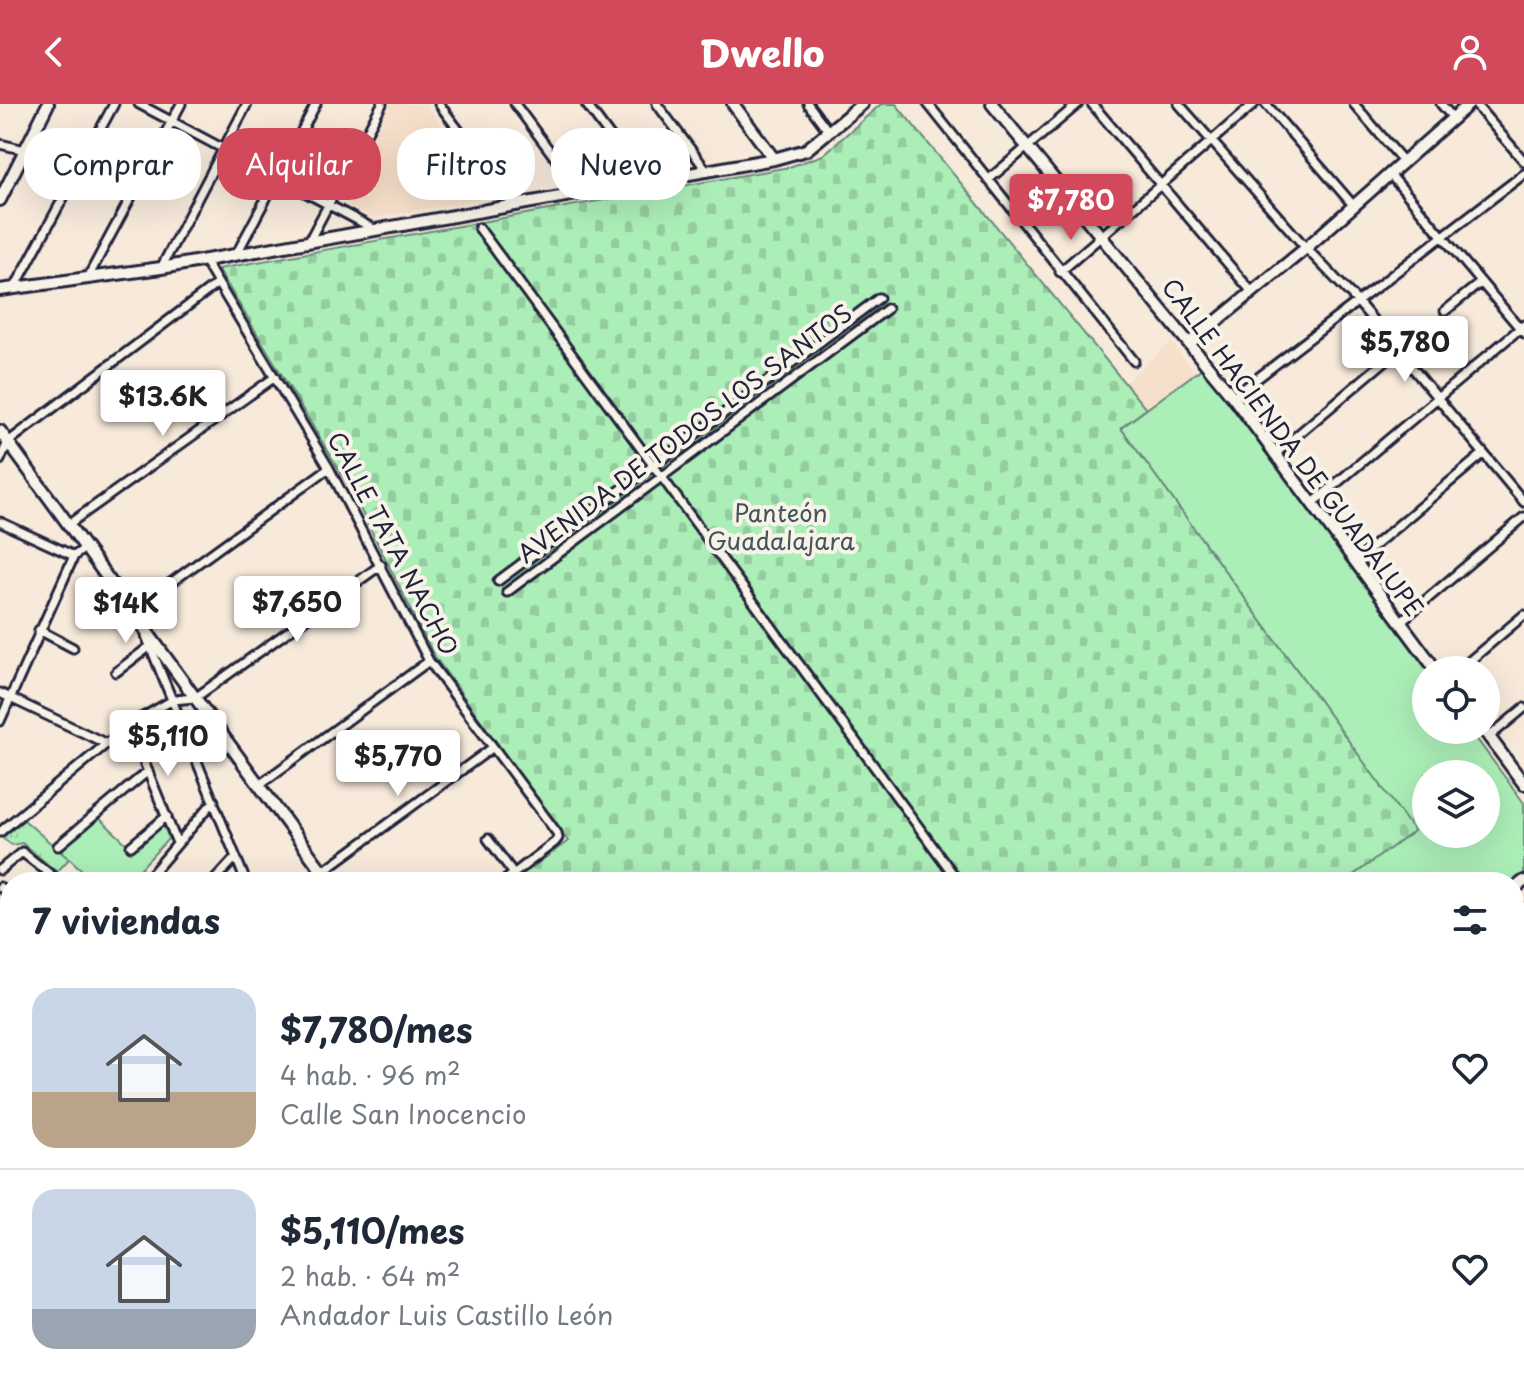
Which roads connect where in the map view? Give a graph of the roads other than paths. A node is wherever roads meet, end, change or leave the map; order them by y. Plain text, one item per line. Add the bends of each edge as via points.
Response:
1 (114, 104) edge
2 (139, 104) edge
3 (181, 104) edge
4 (247, 104) edge
5 (316, 104) edge
6 (382, 104) edge
7 (439, 104) edge
8 (515, 104) edge
9 (586, 104) edge
10 (657, 104) edge
11 (733, 104) edge
12 (808, 104) edge
13 (862, 104) edge
14 (928, 104) edge
15 (992, 104) edge
16 (1078, 104) edge
17 (1092, 104) edge
18 (1179, 104) edge
19 (1254, 104) edge
20 (1266, 104) edge
21 (1354, 104) edge
22 (1441, 104) edge
23 (1469, 104) edge
24 (1475, 104) edge
25 (45, 105) edge
26 (1453, 118) junction
27 (171, 123) junction
28 (35, 128) edge
29 (234, 128) edge
30 (303, 128) edge
31 (604, 128) edge
32 (829, 132) junction
33 (1210, 141) junction
34 (0, 144) edge
35 (217, 147) edge
36 (1028, 148) junction
37 (24, 150) edge
38 (24, 152) edge
39 (551, 153) edge
40 (774, 159) junction
41 (217, 161) edge
42 (1403, 161) junction
43 (1524, 161) edge
44 (706, 170) junction
45 (690, 173) edge
46 (1389, 173) junction
47 (1524, 174) edge
48 (988, 180) junction
49 (1160, 184) junction
50 (1, 194) edge
51 (551, 198) edge
52 (265, 200) edge
53 (319, 200) edge
54 (328, 205) junction
55 (515, 205) junction
56 (1353, 205) junction
57 (479, 228) dead end
58 (376, 230) junction
59 (1102, 236) junction
60 (1443, 236) junction
61 (309, 241) junction
62 (1306, 248) junction
63 (236, 255) junction
64 (204, 260) junction
65 (161, 268) junction
66 (1060, 272) junction
67 (87, 279) junction
68 (218, 283) junction
69 (1480, 283) junction
70 (14, 289) junction
71 (0, 290) edge
72 (1252, 292) junction
73 (879, 298) dead end
74 (1357, 301) junction
75 (887, 309) dead end
76 (1445, 311) dead end
77 (1523, 329) edge
78 (1190, 343) junction
79 (1398, 350) junction
80 (1134, 361) dead end
81 (275, 377) junction
82 (1233, 397) junction
83 (1437, 399) junction
84 (0, 431) edge
85 (8, 442) junction
86 (1275, 454) junction
87 (1483, 454) junction
88 (0, 460) edge
89 (653, 466) junction
90 (329, 468) junction
91 (661, 477) junction
92 (1524, 502) edge
93 (1312, 504) junction
94 (1524, 517) edge
95 (0, 522) edge
96 (69, 524) junction
97 (85, 548) junction
98 (74, 556) junction
99 (1356, 561) junction
100 (381, 565) junction
101 (498, 581) dead end
102 (507, 592) dead end
103 (132, 611) junction
104 (1524, 615) edge
105 (1400, 622) junction
106 (39, 630) junction
107 (153, 644) junction
108 (73, 648) dead end
109 (1426, 656) edge
110 (1476, 656) edge
111 (429, 661) junction
112 (116, 672) dead end
113 (0, 693) edge
114 (11, 698) junction
115 (195, 698) junction
116 (173, 700) junction
117 (1524, 708) edge
118 (0, 721) edge
119 (1500, 724) edge
120 (129, 725) junction
121 (107, 744) junction
122 (1494, 744) edge
123 (492, 748) junction
124 (148, 771) junction
125 (1524, 784) edge
126 (259, 785) junction
127 (214, 801) junction
128 (167, 816) junction
129 (0, 832) edge
130 (488, 839) dead end
131 (177, 843) junction
132 (58, 846) dead end
133 (131, 846) dead end
134 (236, 857) junction
135 (0, 870) edge
136 (47, 872) edge
137 (153, 872) edge
138 (222, 872) edge
139 (242, 872) edge
140 (322, 872) joint
141 (513, 872) edge
142 (516, 872) edge
143 (952, 872) edge

1 - 70 street
2 - 27 street
3 - 27 street
4 - 29 street
5 - 30 street
6 - 54 street
7 - 55 street
8 - 39 street
9 - 31 street
10 - 44 street
11 - 40 street
12 - 32 street
13 - 32 street
14 - 48 street
15 - 36 street, CALLE HACIENDA DE GUADALUPE
16 - 36 street
17 - 49 street
18 - 33 street
19 - 33 street
20 - 56 street
21 - 42 street
22 - 26 street
23 - 26 street
24 - 43 street
25 - 28 street
26 - 42 street
27 - 35 street
27 - 67 street
32 - 40 street via 806,150
33 - 49 street
33 - 62 street
34 - 37 street
36 - 48 street
36 - 59 street, CALLE HACIENDA DE GUADALUPE
38 - 50 street
40 - 44 street
41 - 65 street
42 - 46 street
44 - 45 street
46 - 56 street
46 - 60 street
47 - 60 street
48 - 66 street
49 - 59 street
49 - 72 street
51 - 55 street
52 - 63 street
53 - 54 street
54 - 58 street
54 - 61 street
55 - 58 street
56 - 62 street
57 - 89 street
58 - 61 street
59 - 66 street
59 - 78 street, CALLE HACIENDA DE GUADALUPE
60 - 69 street
60 - 74 street
61 - 63 street
62 - 72 street
62 - 74 street
63 - 64 street
64 - 65 street
64 - 68 street, CALLE TATA NACHO
65 - 67 street
66 - 80 street
67 - 70 street
68 - 81 street, CALLE TATA NACHO
68 - 85 street
69 - 76 street
69 - 77 street
70 - 71 street
72 - 78 street
73 - 89 street, AVENIDA DE TODOS LOS SANTOS
74 - 79 street
74 - 82 street
75 - 91 street, AVENIDA DE TODOS LOS SANTOS
77 - 83 street
78 - 82 street, CALLE HACIENDA DE GUADALUPE
79 - 83 street
79 - 86 street
81 - 90 street, CALLE TATA NACHO
81 - 96 street
82 - 86 street, CALLE HACIENDA DE GUADALUPE
83 - 87 street
83 - 93 street
84 - 85 street
85 - 88 street
85 - 96 street
86 - 93 street, CALLE HACIENDA DE GUADALUPE
87 - 92 street
87 - 99 street
89 - 91 street
89 - 101 street, AVENIDA DE TODOS LOS SANTOS
90 - 100 street, CALLE TATA NACHO
90 - 103 street
91 - 102 street, AVENIDA DE TODOS LOS SANTOS
91 - 143 street
93 - 99 street, CALLE HACIENDA DE GUADALUPE
94 - 105 street
95 - 98 street
96 - 97 street
97 - 98 street
97 - 103 street
98 - 106 street
99 - 105 street, CALLE HACIENDA DE GUADALUPE
100 - 111 street, CALLE TATA NACHO
100 - 115 street
103 - 107 street
104 - 110 street
105 - 109 street, CALLE HACIENDA DE GUADALUPE
106 - 108 street
106 - 114 street
107 - 112 street
107 - 115 street
107 - 116 street
111 - 123 street, CALLE TATA NACHO
111 - 126 street
113 - 114 street
114 - 118 street
114 - 121 street
115 - 116 street
115 - 126 street
116 - 120 street
116 - 127 street
117 - 119 street
120 - 121 street
120 - 124 street
121 - 129 street
122 - 125 street
123 - 140 street
123 - 142 street, CALLE TATA NACHO via 558,838
124 - 128 street
124 - 132 street
126 - 140 street
127 - 131 street
127 - 134 street
128 - 131 street
128 - 133 street
130 - 141 street
131 - 137 street
134 - 138 street
134 - 139 street
135 - 136 street via 22,852

